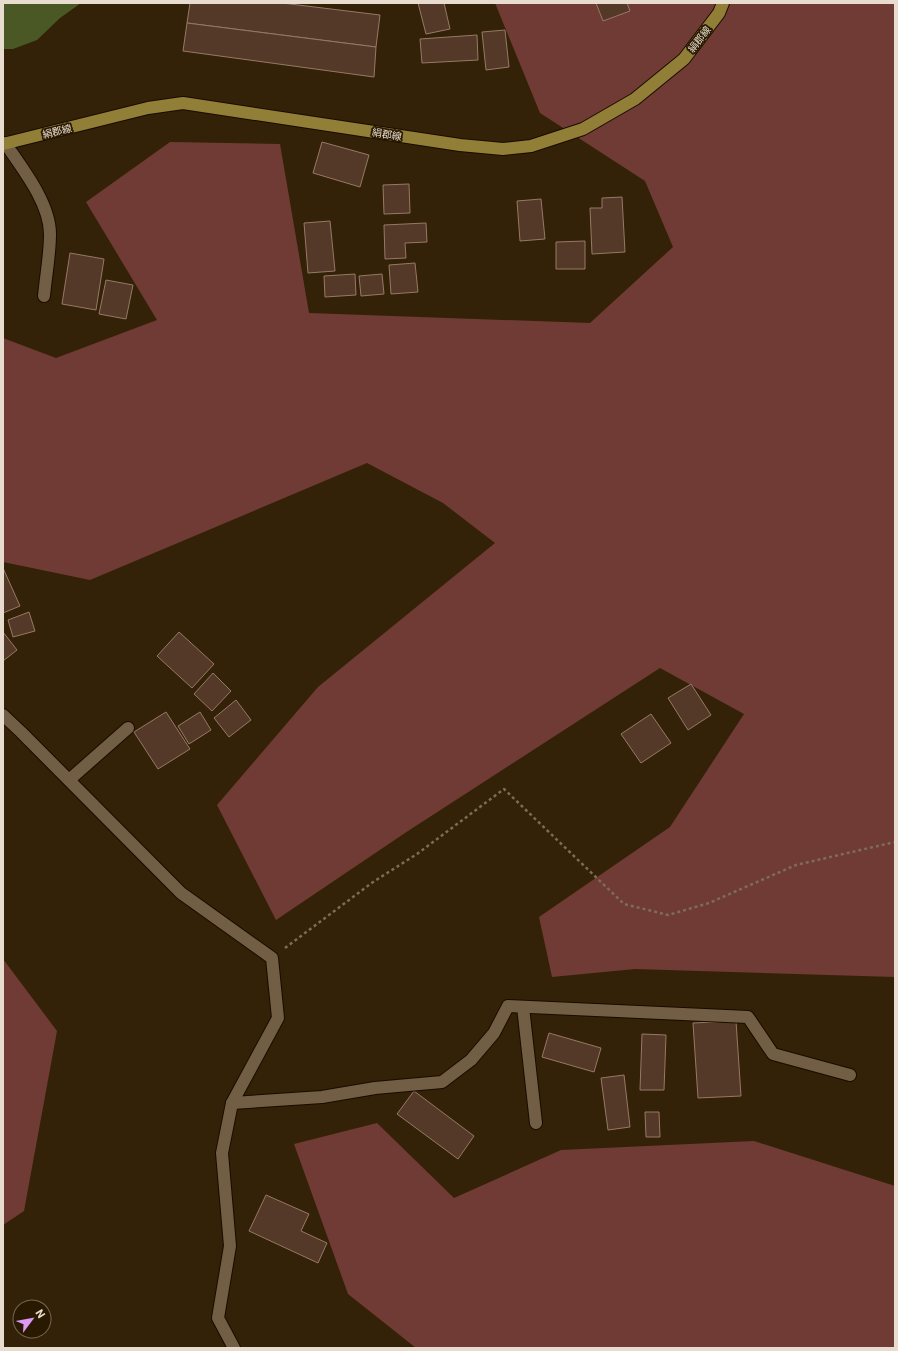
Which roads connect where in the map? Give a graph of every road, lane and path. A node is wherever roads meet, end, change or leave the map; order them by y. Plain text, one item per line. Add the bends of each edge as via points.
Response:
1 (723, 3) edge
2 (4, 144) edge
3 (44, 296) dead end
4 (3, 715) edge
5 (128, 728) dead end
6 (69, 780) junction
7 (895, 842) edge
8 (272, 958) junction
9 (523, 1007) junction
10 (850, 1075) dead end
11 (232, 1103) junction
12 (536, 1122) dead end
13 (234, 1348) edge

1 - 2 main road, 絹郡線 via 719,13 684,59 635,99 583,129 531,146 503,149 460,146 183,104 148,108
2 - 3 street via 39,194 47,219 50,233
4 - 6 street
5 - 6 street
6 - 8 street via 181,893
7 - 8 path via 796,865 709,903 668,915 624,904 504,789
8 - 11 street via 278,1018
9 - 10 street via 748,1017 773,1054
9 - 11 street via 508,1006 494,1033 471,1060 442,1082 375,1088 322,1097
9 - 12 street
11 - 13 street via 222,1154 230,1246 218,1318

